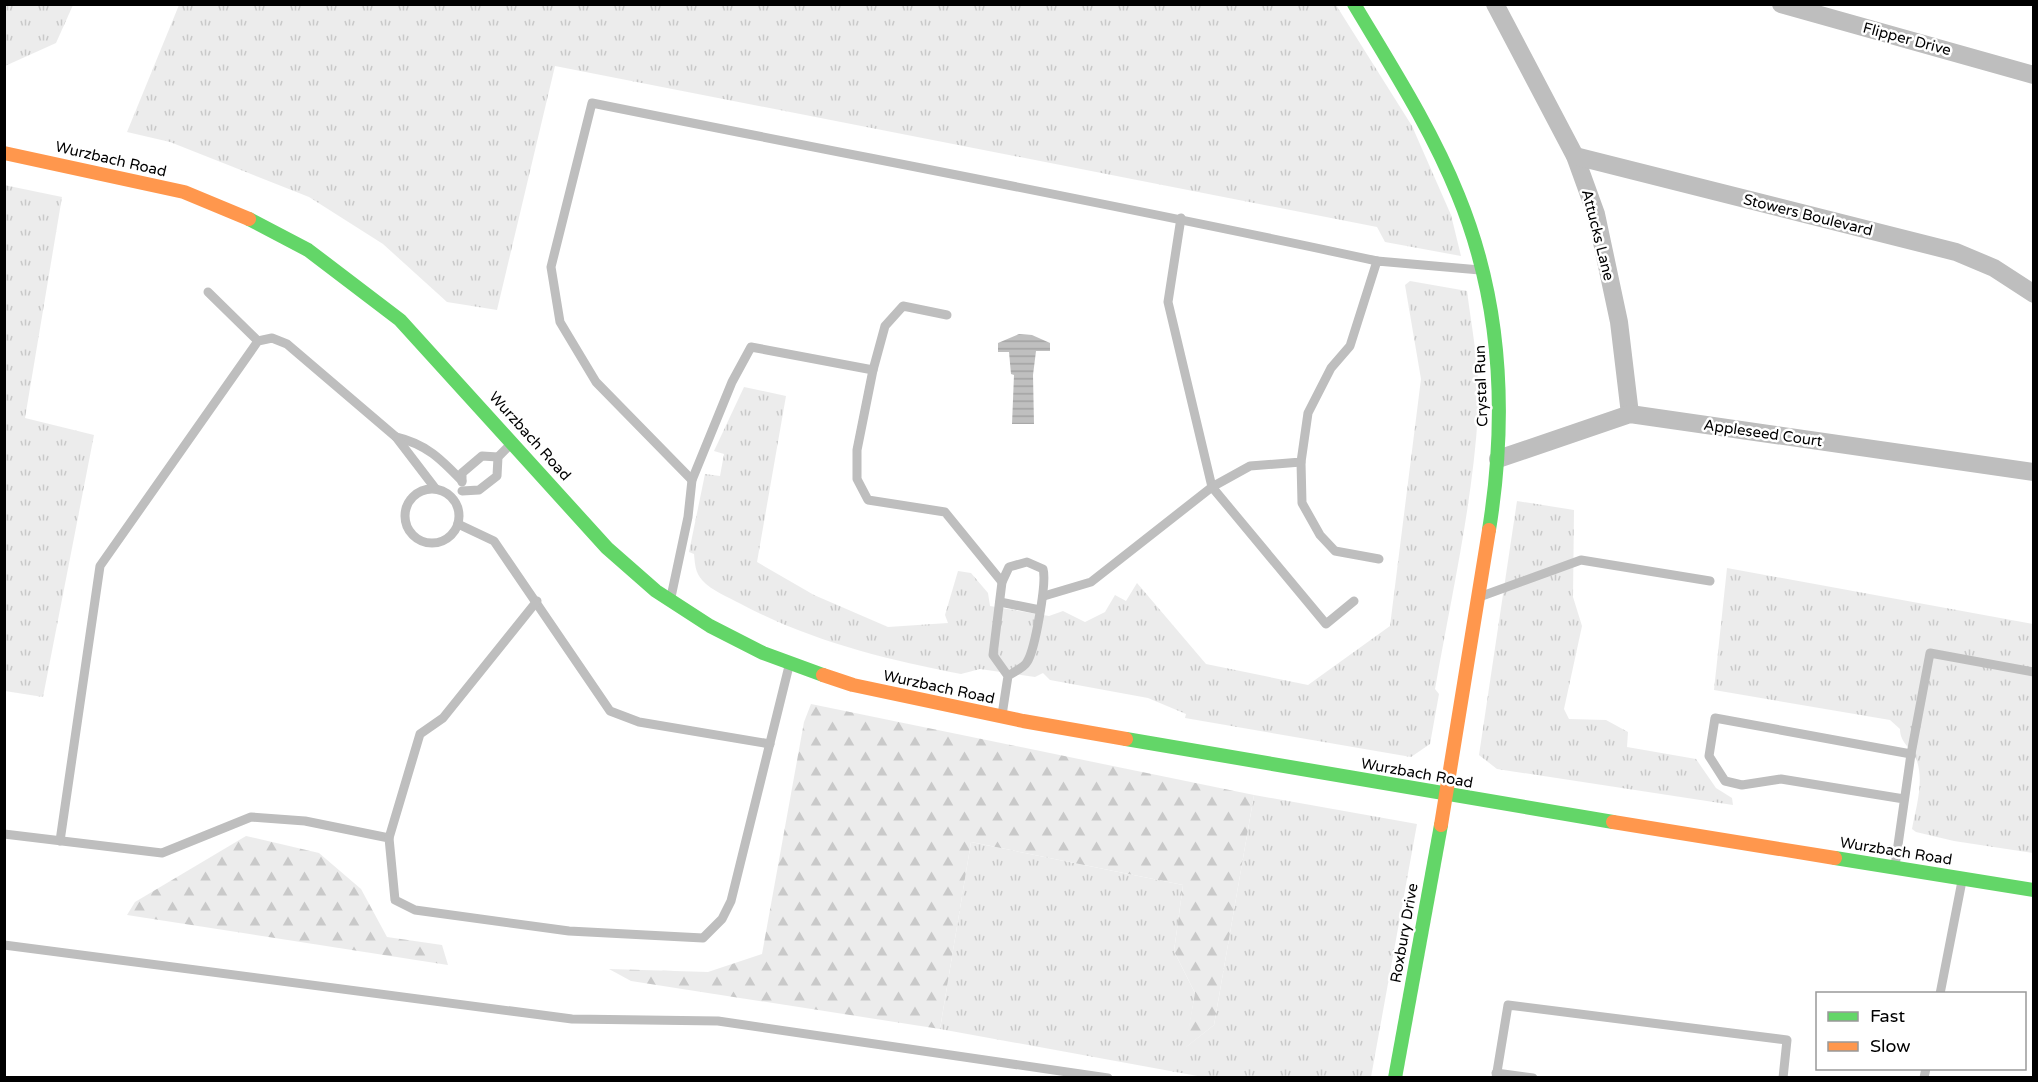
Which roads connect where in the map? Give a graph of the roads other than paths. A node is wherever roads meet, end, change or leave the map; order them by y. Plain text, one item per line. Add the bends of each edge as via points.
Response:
1 (1354, 4) edge
2 (1495, 4) edge
3 (1781, 4) edge
4 (2034, 75) edge
5 (4, 153) edge
6 (1575, 156) junction
7 (1181, 218) junction
8 (1377, 261) junction
9 (1482, 270) junction
10 (208, 292) dead end
11 (2034, 294) edge
12 (947, 315) dead end
13 (258, 341) junction
14 (873, 370) junction
15 (1630, 414) junction
16 (396, 437) junction
17 (513, 442) junction
18 (498, 457) junction
19 (1498, 459) junction
20 (1301, 462) junction
21 (2034, 472) edge
22 (692, 480) junction
23 (462, 486) junction
24 (1212, 487) junction
25 (435, 488) junction
26 (454, 499) junction
27 (458, 524) junction
28 (1379, 559) dead end
29 (1710, 581) dead end
30 (1002, 582) junction
31 (1044, 596) junction
32 (1477, 598) junction
33 (670, 600) junction
34 (537, 601) junction
35 (1000, 602) junction
36 (1353, 602) dead end
37 (1040, 610) junction
38 (790, 664) junction
39 (2034, 672) edge
40 (1008, 676) junction
41 (1001, 717) junction
42 (770, 744) junction
43 (1911, 754) junction
44 (1446, 795) junction
45 (1904, 799) junction
46 (4, 834) edge
47 (389, 838) junction
48 (60, 841) junction
49 (1895, 868) junction
50 (1963, 878) junction
51 (2034, 890) edge
52 (4, 945) edge
53 (1940, 992) edge
54 (1496, 1075) edge
55 (1108, 1077) edge
56 (1395, 1077) edge
57 (1533, 1077) edge
58 (1784, 1077) edge

1 - 9 main road, Crystal Run via 1440,153 1463,203
2 - 6 street, Attucks Lane
3 - 4 street, Flipper Drive
5 - 17 main road, Wurzbach Road via 184,192 239,214 308,250 400,320
6 - 11 street, Stowers Boulevard via 1956,252 1994,268
6 - 15 street, Attucks Lane via 1598,225 1619,322
7 - 8 lane
7 - 22 lane via 592,103 551,267 560,322 596,382
7 - 24 lane via 1168,302
8 - 9 lane
8 - 20 lane via 1350,346 1331,368 1308,413
9 - 19 main road, Crystal Run via 1495,327 1500,407
10 - 13 lane
12 - 14 lane via 903,306 885,326
13 - 16 lane via 272,338 287,344
13 - 48 lane via 100,566
14 - 22 lane via 751,347 732,382
14 - 30 lane via 857,450 857,479 868,500 945,512
15 - 19 street, Appleseed Court
15 - 21 street, Appleseed Court
16 - 23 lane via 418,442 443,461
16 - 25 lane
17 - 18 lane
17 - 33 main road, Wurzbach Road via 607,548
18 - 23 lane via 482,456 462,473
18 - 23 lane via 497,476 479,490
19 - 32 main road, Crystal Run
20 - 24 lane via 1250,466
20 - 28 lane via 1302,503 1320,535 1335,551
22 - 33 lane
23 - 26 lane
24 - 31 lane via 1091,582
24 - 36 lane via 1326,624
25 - 26 lane
25 - 27 lane via 419,491 407,502 404,519 411,534 426,543 442,542
26 - 27 lane
27 - 34 lane via 494,541
29 - 32 lane via 1581,560
30 - 31 lane via 1009,567 1018,562 1036,564 1046,578
30 - 35 lane
31 - 37 lane
32 - 44 main road, Crystal Run
33 - 38 main road, Wurzbach Road via 710,626
34 - 42 lane via 610,711 639,722
34 - 47 lane via 443,718 420,734
35 - 37 lane
35 - 40 lane via 993,655
37 - 40 lane via 1027,663
38 - 41 main road, Wurzbach Road via 853,685
38 - 42 lane
39 - 43 lane via 1930,653
40 - 41 lane
41 - 44 main road, Wurzbach Road
42 - 47 lane via 731,901 722,919 703,938 569,931 415,910 395,900
43 - 45 lane
43 - 45 lane via 1715,718 1709,756 1725,782 1742,785 1781,779
44 - 49 main road, Wurzbach Road
44 - 56 main road, Roxbury Drive
45 - 49 lane
46 - 48 lane
47 - 48 lane via 305,822 251,817 162,854
49 - 50 main road, Wurzbach Road
50 - 51 main road, Wurzbach Road
50 - 53 lane
52 - 55 lane via 572,1019 718,1020
54 - 57 lane
54 - 58 lane via 1508,1005 1788,1040

